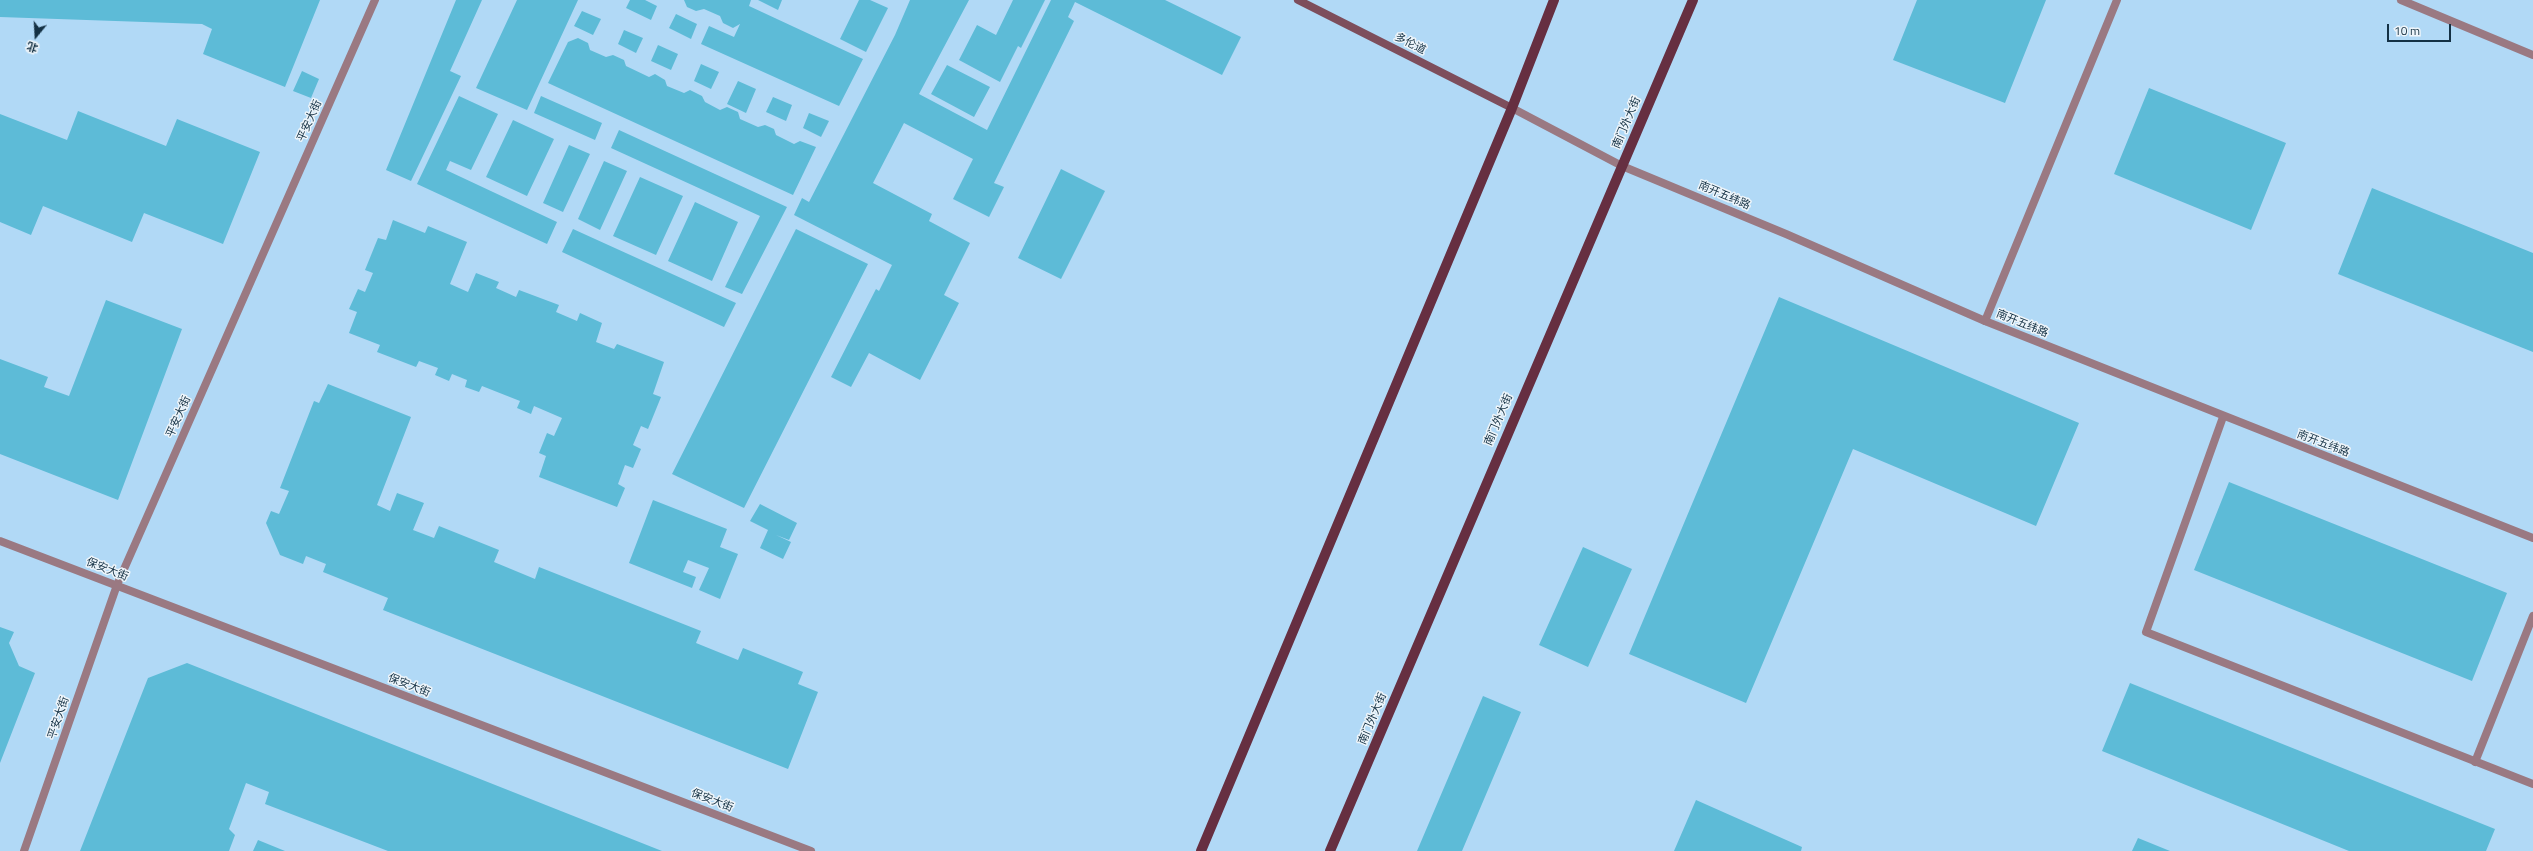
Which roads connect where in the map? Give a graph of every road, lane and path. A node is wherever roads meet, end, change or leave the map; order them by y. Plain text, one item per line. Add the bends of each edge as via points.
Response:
1 (375, 0) edge
2 (1298, 0) edge
3 (1554, 0) edge
4 (1693, 0) edge
5 (2117, 0) edge
6 (2401, 0) edge
7 (2533, 55) edge
8 (1512, 108) junction
9 (1622, 166) junction
10 (1984, 321) junction
11 (2223, 417) junction
12 (2533, 538) edge
13 (0, 542) edge
14 (117, 586) junction
15 (2533, 616) edge
16 (2475, 762) junction
17 (2533, 784) edge
18 (24, 851) edge
19 (811, 851) edge
20 (1201, 851) edge
21 (1330, 851) edge

1 - 14 street, 平安大街
2 - 8 main road, 多伦道
3 - 8 main road
4 - 9 main road, 南门外大街
5 - 10 street
6 - 7 street
8 - 9 street, 南开五纬路
8 - 20 main road
9 - 10 street, 南开五纬路 via 1786,234
9 - 21 main road, 南门外大街
10 - 11 street, 南开五纬路
11 - 12 street, 南开五纬路
11 - 16 street via 2146,632
13 - 14 street, 保安大街
14 - 18 street, 平安大街
14 - 19 street, 保安大街
15 - 16 street
16 - 17 street

